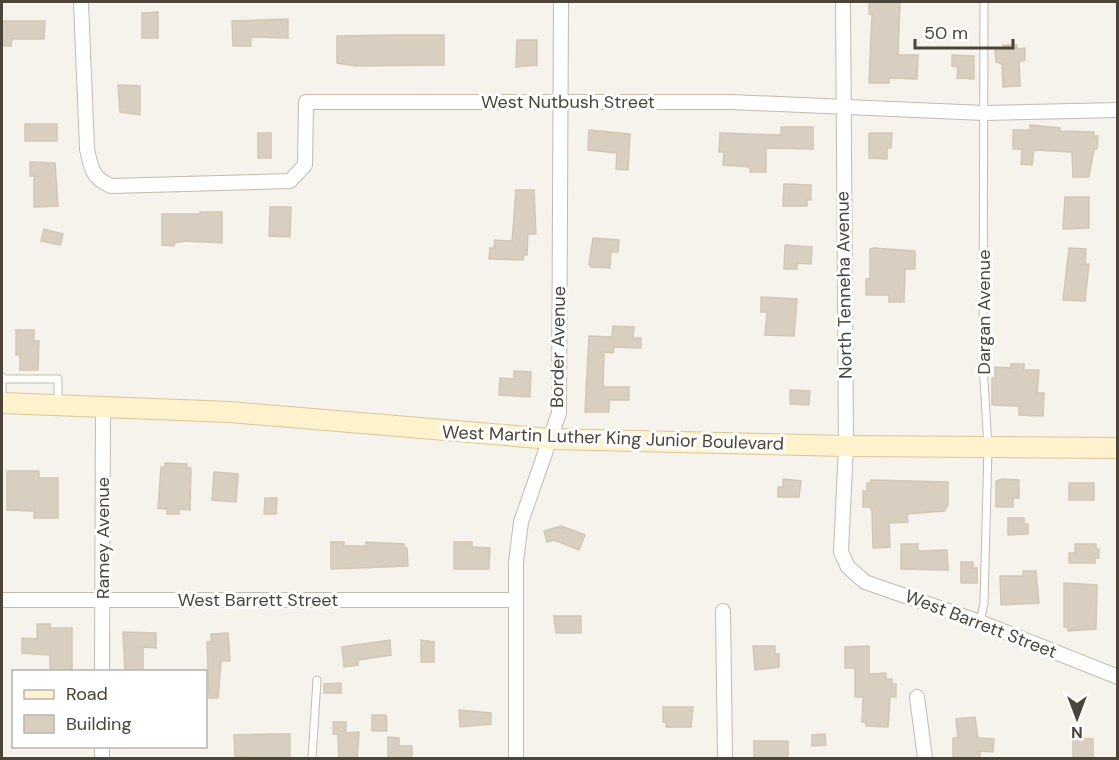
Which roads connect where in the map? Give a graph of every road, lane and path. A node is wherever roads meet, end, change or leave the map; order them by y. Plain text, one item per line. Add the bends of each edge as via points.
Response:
1 (81, 2) edge
2 (561, 2) edge
3 (843, 2) edge
4 (984, 2) edge
5 (560, 102) junction
6 (842, 105) junction
7 (1118, 110) edge
8 (984, 113) junction
9 (2, 378) edge
10 (2, 402) edge
11 (58, 404) junction
12 (103, 405) junction
13 (551, 439) junction
14 (846, 446) junction
15 (988, 447) junction
16 (1118, 448) edge
17 (848, 567) joint
18 (2, 600) edge
19 (102, 600) junction
20 (515, 600) junction
21 (723, 611) dead end
22 (980, 622) junction
23 (102, 670) edge
24 (1118, 677) edge
25 (317, 680) dead end
26 (917, 697) dead end
27 (312, 759) edge
28 (516, 759) edge
29 (724, 759) edge
30 (925, 759) edge

1 - 5 street, West Nutbush Street via 84,117 92,172 111,186 290,181 305,165 306,102
2 - 5 street, Border Avenue
3 - 6 street, North Tenneha Avenue
4 - 8 lane, Dargan Avenue
5 - 6 street, West Nutbush Street
5 - 13 street, Border Avenue via 559,413
6 - 8 street, West Nutbush Street
6 - 14 street, North Tenneha Avenue
7 - 8 street, West Nutbush Street
8 - 15 lane, Dargan Avenue via 983,364
9 - 10 lane
9 - 11 lane via 58,380
10 - 11 main road, West Martin Luther King Junior Boulevard
11 - 12 main road, West Martin Luther King Junior Boulevard
12 - 13 main road, West Martin Luther King Junior Boulevard
12 - 19 street, Ramey Avenue
13 - 14 main road, West Martin Luther King Junior Boulevard
13 - 20 street, Border Avenue via 521,522
14 - 15 main road, West Martin Luther King Junior Boulevard
14 - 17 street, North Tenneha Avenue via 841,552
15 - 16 main road, West Martin Luther King Junior Boulevard
15 - 22 lane, Dargan Avenue via 984,603
17 - 22 street, West Barrett Street via 865,582
18 - 19 street, West Barrett Street
19 - 20 street, West Barrett Street
19 - 23 street, Ramey Avenue
20 - 28 street, Border Avenue
21 - 29 street
22 - 24 street, West Barrett Street
25 - 27 lane
26 - 30 street

